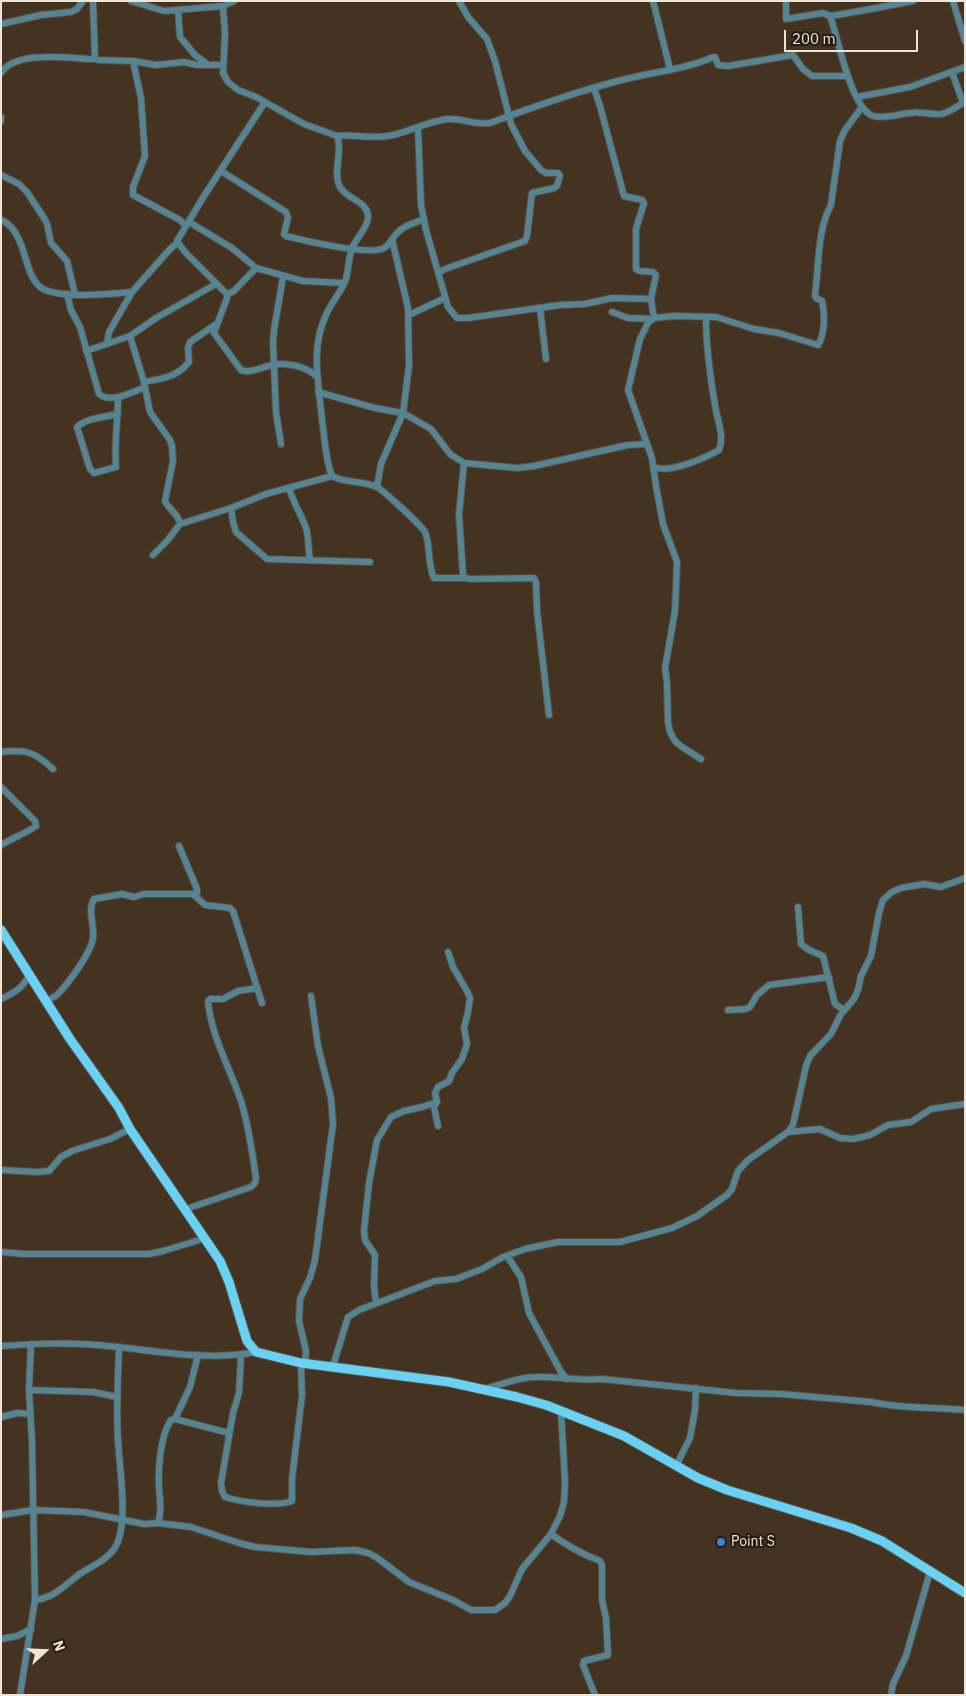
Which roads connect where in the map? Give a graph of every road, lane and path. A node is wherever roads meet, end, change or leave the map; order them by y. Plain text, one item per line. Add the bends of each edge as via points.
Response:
1 (83, 1) edge
2 (93, 1) edge
3 (131, 1) edge
4 (234, 1) edge
5 (459, 1) edge
6 (653, 1) edge
7 (786, 1) edge
8 (913, 1) edge
9 (953, 1) edge
10 (205, 4) edge
11 (223, 6) junction
12 (178, 10) junction
13 (830, 16) junction
14 (1, 24) edge
15 (965, 41) edge
16 (95, 58) junction
17 (133, 62) junction
18 (208, 65) junction
19 (223, 65) junction
20 (965, 67) edge
21 (670, 69) junction
22 (952, 72) junction
23 (1, 73) edge
24 (848, 76) junction
25 (594, 88) junction
26 (857, 97) junction
27 (265, 102) junction
28 (964, 103) edge
29 (862, 107) junction
30 (509, 116) junction
31 (1, 117) edge
32 (1, 121) edge
33 (418, 128) junction
34 (337, 136) junction
35 (220, 171) junction
36 (1, 175) edge
37 (424, 219) junction
38 (1, 220) edge
39 (187, 224) junction
40 (392, 239) junction
41 (178, 243) junction
42 (352, 249) junction
43 (256, 268) junction
44 (438, 273) junction
45 (283, 277) junction
46 (344, 283) junction
47 (216, 284) junction
48 (132, 292) junction
49 (67, 294) junction
50 (75, 294) junction
51 (227, 294) junction
52 (445, 298) junction
53 (651, 299) junction
54 (540, 308) junction
55 (612, 312) dead end
56 (409, 315) junction
57 (706, 317) junction
58 (653, 318) junction
59 (216, 325) junction
60 (130, 336) junction
61 (107, 344) junction
62 (86, 351) junction
63 (546, 359) dead end
64 (275, 364) junction
65 (316, 376) junction
66 (144, 385) junction
67 (318, 392) junction
68 (118, 397) junction
69 (403, 413) junction
70 (118, 414) junction
71 (281, 444) dead end
72 (647, 444) junction
73 (464, 463) junction
74 (654, 467) junction
75 (332, 476) junction
76 (377, 487) junction
77 (290, 488) junction
78 (231, 508) junction
79 (180, 524) junction
80 (153, 555) dead end
81 (310, 560) junction
82 (370, 562) dead end
83 (465, 578) junction
84 (549, 714) dead end
85 (1, 752) edge
86 (702, 759) dead end
87 (53, 769) dead end
88 (1, 787) edge
89 (1, 845) edge
90 (179, 846) dead end
91 (965, 878) edge
92 (192, 894) junction
93 (798, 907) dead end
94 (1, 930) edge
95 (448, 952) dead end
96 (29, 975) junction
97 (830, 977) junction
98 (257, 988) junction
99 (311, 996) dead end
100 (1, 999) edge
101 (47, 1001) junction
102 (262, 1003) dead end
103 (728, 1010) dead end
104 (844, 1010) junction
105 (437, 1102) junction
106 (965, 1104) edge
107 (438, 1126) dead end
108 (130, 1129) junction
109 (788, 1132) junction
110 (1, 1170) edge
111 (186, 1209) junction
112 (206, 1238) junction
113 (1, 1252) edge
114 (507, 1256) junction
115 (376, 1303) junction
116 (31, 1344) junction
117 (1, 1346) edge
118 (119, 1348) junction
119 (256, 1352) junction
120 (198, 1355) junction
121 (241, 1355) junction
122 (303, 1363) junction
123 (333, 1366) junction
124 (567, 1379) junction
125 (696, 1388) junction
126 (483, 1389) junction
127 (29, 1390) junction
128 (117, 1397) junction
129 (965, 1410) edge
130 (560, 1411) junction
131 (30, 1414) junction
132 (1, 1417) edge
133 (175, 1419) junction
134 (229, 1433) junction
135 (676, 1466) junction
136 (33, 1510) junction
137 (1, 1515) edge
138 (122, 1519) junction
139 (158, 1523) junction
140 (551, 1534) junction
141 (930, 1572) junction
142 (965, 1593) edge
143 (35, 1600) junction
144 (31, 1629) junction
145 (1, 1639) edge
146 (20, 1695) edge
147 (595, 1695) edge
148 (891, 1695) edge

1 - 14 street via 71,12
2 - 16 street
3 - 12 street via 164,11
4 - 11 street
5 - 30 street via 492,50
6 - 21 street
7 - 13 street via 786,19
8 - 13 street
9 - 15 street
10 - 11 street
10 - 12 street
11 - 19 street
12 - 18 street via 180,37
13 - 24 street
16 - 17 street
16 - 23 street via 29,58 13,63
17 - 18 street
17 - 39 street via 141,98 145,156 132,192 135,197
18 - 19 street
19 - 27 street via 225,78 232,86
20 - 22 street
21 - 24 street via 715,57 718,65 728,66 793,55 812,76
21 - 25 street
22 - 26 street via 910,87
22 - 28 street
24 - 26 street
25 - 30 street
25 - 53 street via 624,196 644,203 636,229 636,269 656,275
26 - 29 street
27 - 34 street via 304,124
27 - 35 street
28 - 29 street via 942,114 918,112 878,117
29 - 57 street via 840,141 831,205 819,253 815,295 822,301 823,308 822,338 818,345 725,319
30 - 33 street via 480,124 440,120
30 - 44 street via 529,156 543,172 560,174 560,180 554,188 532,193 525,241
31 - 32 street
33 - 34 street via 386,137
33 - 37 street
34 - 42 street via 339,186 364,206 368,216
35 - 39 street
35 - 42 street via 286,212 286,236
36 - 50 street via 23,188 44,218 51,243 66,261
37 - 40 street via 402,229
37 - 44 street
38 - 49 street via 15,232 39,286
39 - 41 street via 178,237
39 - 43 street via 232,248
40 - 42 street via 388,246 376,251
40 - 56 street
41 - 47 street
41 - 48 street
42 - 46 street
43 - 45 street
43 - 51 street
44 - 52 street
45 - 46 street
45 - 64 street via 274,330
46 - 65 street via 325,316 320,332
47 - 51 street
47 - 60 street
48 - 50 street
48 - 61 street via 109,332
49 - 50 street
49 - 62 street
51 - 59 street
52 - 54 street via 452,314 462,319
52 - 56 street
53 - 54 street via 612,298
53 - 58 street
54 - 63 street
55 - 58 street via 628,318
56 - 69 street via 409,366
57 - 58 street
57 - 74 street via 721,446 708,456 672,468 661,470
58 - 72 street via 640,339 628,390
59 - 64 street via 215,336 240,370 251,371
59 - 66 street via 190,342 189,362 178,373
60 - 61 street
60 - 66 street
61 - 62 street
62 - 68 street via 99,394 104,398
64 - 65 street via 303,367
64 - 71 street via 276,412
65 - 67 street
66 - 68 street
66 - 79 street via 150,412 172,446 173,461 165,501
67 - 69 street
67 - 75 street
68 - 70 street
69 - 73 street via 431,429 450,454
69 - 76 street via 381,464
70 - 70 street via 116,467 94,473 90,470 77,427 89,420
72 - 73 street via 517,468
72 - 74 street
73 - 83 street via 459,515
74 - 86 street via 663,524 677,562 675,611 665,668 668,722 675,741
75 - 76 street
75 - 77 street
76 - 83 street via 425,532 434,578
77 - 78 street
77 - 81 street via 306,530
78 - 79 street
78 - 81 street via 236,532 263,556
79 - 80 street
81 - 82 street
83 - 84 street via 534,578
85 - 87 street via 36,754
88 - 89 street via 35,821 36,826
90 - 92 street via 197,887 198,891
91 - 104 street via 941,887 924,884 902,888 883,900 871,956 856,994
92 - 98 street via 205,905 234,911
92 - 101 street via 134,897 122,894 94,899 92,943 69,981
93 - 97 street via 801,944 824,956
94 - 96 main road
95 - 105 street via 470,998 464,1028 467,1044 449,1081 438,1087 435,1093
96 - 100 street via 17,992
96 - 101 main road
97 - 103 street via 769,985 756,995 750,1007
97 - 104 street via 835,1004
98 - 102 street
98 - 111 street via 208,1001 214,1030 248,1127 255,1183
99 - 122 street via 318,1046 332,1098 333,1124 315,1260 300,1299 299,1321 306,1351
101 - 108 main road
104 - 109 street via 831,1034 808,1061 794,1121
105 - 107 street via 434,1107
105 - 115 street via 391,1117 377,1140 364,1231 365,1240 375,1255
106 - 109 street via 930,1109 911,1122 888,1125 870,1135 853,1139 840,1138 820,1129
108 - 110 street via 72,1151 61,1157 49,1171
108 - 111 main road
109 - 114 street via 748,1160 738,1171 727,1196 672,1228 620,1242 558,1242
111 - 112 main road
112 - 113 street via 148,1254
112 - 119 main road via 229,1282 247,1341
114 - 115 street via 456,1279 435,1280
114 - 124 street via 521,1277 529,1313
115 - 123 street via 348,1317
116 - 117 street
116 - 118 street via 68,1343
116 - 127 street
118 - 120 street
118 - 128 street
119 - 121 street
119 - 122 main road
120 - 121 street
120 - 133 street via 190,1388
121 - 134 street via 239,1393
122 - 123 main road
122 - 134 street via 292,1501 285,1504 225,1497 221,1483
123 - 126 main road
124 - 125 street via 610,1379
124 - 126 street via 535,1376
125 - 129 street
125 - 135 street via 690,1438
126 - 130 main road
127 - 128 street via 93,1392
127 - 131 street
128 - 138 street
130 - 135 main road via 624,1436
130 - 140 street via 564,1502
131 - 132 street
131 - 136 street
133 - 134 street
133 - 139 street via 168,1424 161,1451
135 - 141 main road via 727,1490 851,1528 882,1541
136 - 137 street
136 - 138 street via 84,1512
136 - 143 street
138 - 139 street via 144,1524
138 - 143 street via 114,1550 46,1599
139 - 140 street via 204,1530 255,1546 312,1552 368,1552 409,1582 479,1611 494,1610 505,1603 522,1570
140 - 147 street via 602,1565 608,1655 584,1661 583,1665
141 - 142 main road
141 - 148 street via 906,1656
143 - 144 street
144 - 145 street
144 - 146 street

